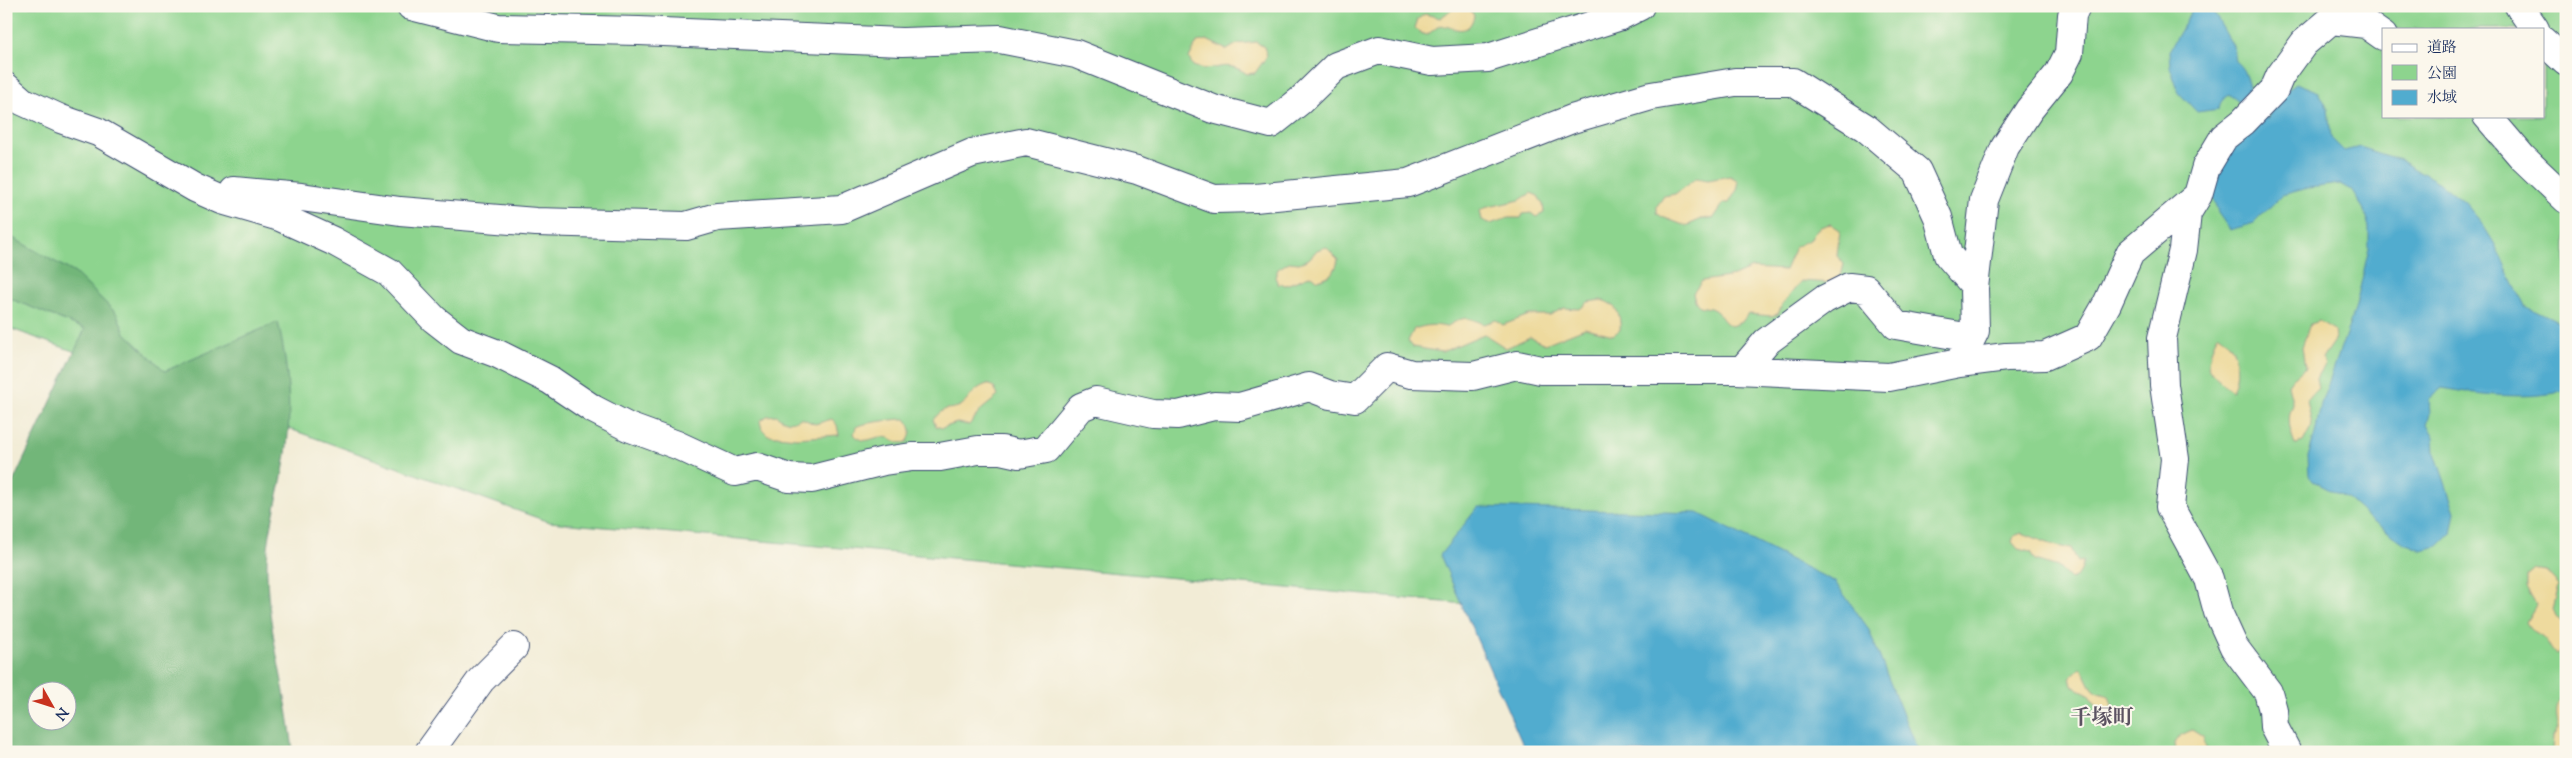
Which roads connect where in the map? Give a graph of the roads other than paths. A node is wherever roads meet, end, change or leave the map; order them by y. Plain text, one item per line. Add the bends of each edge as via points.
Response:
1 (411, 6) edge
2 (1640, 6) edge
3 (2076, 6) edge
4 (2519, 6) edge
5 (2534, 28) edge
6 (2382, 35) edge
7 (2544, 42) edge
8 (2566, 62) edge
9 (6, 87) edge
10 (2490, 118) edge
11 (195, 188) junction
12 (2198, 196) junction
13 (2566, 199) edge
14 (1974, 285) junction
15 (1972, 338) junction
16 (1960, 362) junction
17 (1742, 370) junction
18 (514, 647) dead end
19 (429, 752) edge
20 (2287, 752) edge

1 - 2 street via 498,28 902,42 1000,39 1076,54 1213,109 1271,124 1336,66 1379,50 1432,61 1488,58 1618,17
3 - 14 street via 2072,15 2069,53 2059,73 2005,147 1984,200
4 - 5 street
6 - 12 street via 2366,24 2331,20 2304,43 2274,90 2224,137 2206,167
7 - 8 street
9 - 11 street via 22,100 98,132
10 - 13 street via 2523,158
11 - 14 street via 301,197 400,211 686,226 717,217 842,209 972,153 1026,142 1137,170 1214,199 1255,198 1408,183 1572,118 1651,96 1735,82 1793,82 1866,128 1917,170 1938,218 1948,255
11 - 17 street via 222,200 280,217 341,245 390,272 434,319 461,340 550,380 593,409 628,427 736,472 756,467 789,478 812,479 912,457 940,457 978,450 1019,454 1046,449 1081,407 1096,402 1153,414 1178,415 1214,406 1240,407 1309,388 1355,399 1387,367 1411,374 1473,376 1517,365 1541,370
12 - 16 street via 2130,252 2088,337 2045,356
12 - 20 street via 2187,213 2183,250 2162,338 2164,385 2175,459 2170,507 2210,579 2218,612 2234,647 2268,692 2274,727
14 - 15 street via 1975,331
15 - 16 street
15 - 17 street via 1896,325 1866,289 1849,287 1825,299 1766,342
16 - 17 street via 1889,377
18 - 19 street via 481,680

